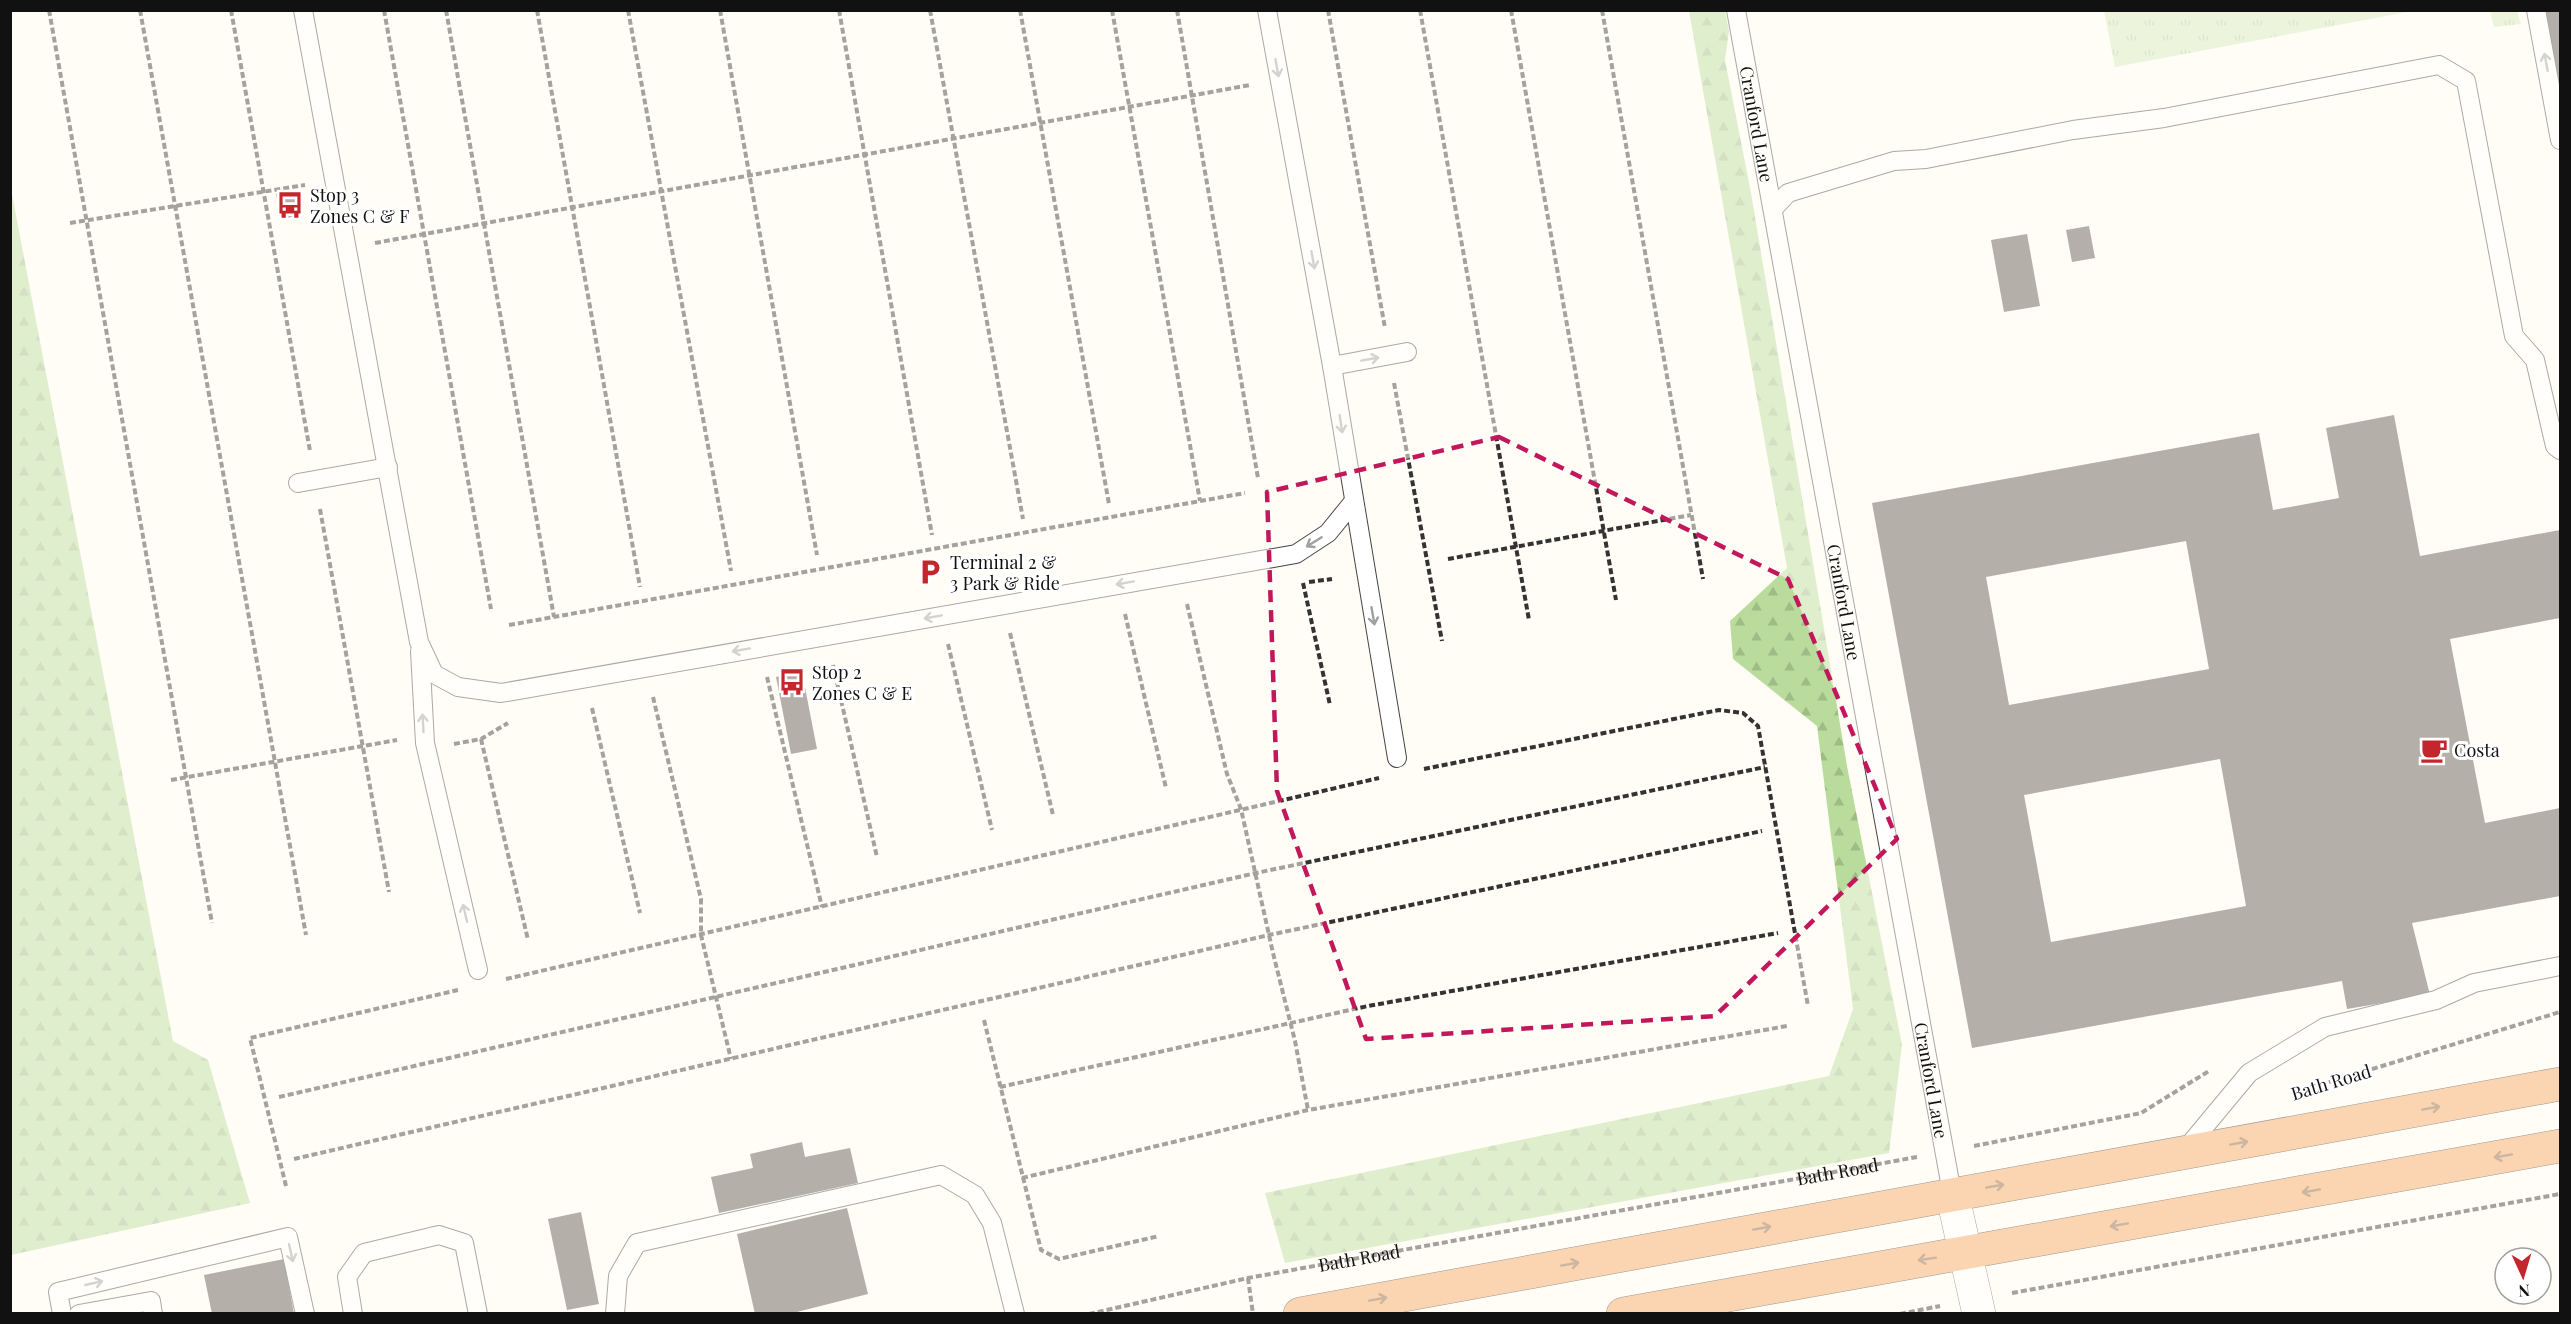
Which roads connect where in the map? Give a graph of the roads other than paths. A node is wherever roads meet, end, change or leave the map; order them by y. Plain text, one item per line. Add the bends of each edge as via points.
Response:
1 (303, 10) edge
2 (1267, 10) edge
3 (1736, 10) edge
4 (2536, 10) edge
5 (2560, 140) edge
6 (1773, 209) junction
7 (1407, 352) dead end
8 (1332, 366) junction
9 (2560, 450) edge
10 (388, 467) junction
11 (298, 483) dead end
12 (1354, 501) junction
13 (419, 642) junction
14 (1397, 758) dead end
15 (2560, 966) edge
16 (478, 970) dead end
17 (2560, 1084) edge
18 (2560, 1146) edge
19 (2182, 1154) junction
20 (1952, 1193) junction
21 (1965, 1252) junction
22 (1977, 1306) edge
23 (62, 1314) edge
24 (79, 1314) edge
25 (153, 1314) edge
26 (305, 1314) edge
27 (353, 1314) edge
28 (478, 1314) edge
29 (615, 1314) edge
30 (1015, 1314) edge
31 (1300, 1314) edge
32 (1623, 1314) edge

1 - 10 lane
2 -> 8 lane
3 - 6 lane, Cranford Lane
5 -> 4 lane
6 - 9 lane via 1788,193 1894,161 1926,159 2073,130 2174,116 2439,65 2466,81 2514,336 2535,360 2555,446
6 - 20 lane, Cranford Lane
8 -> 7 lane
8 -> 12 lane
10 - 11 lane
10 - 13 lane
12 -> 13 lane via 1328,534 1296,554 501,693 458,687 434,674
12 -> 14 lane
16 -> 13 lane via 424,743
15 - 19 lane via 2474,983 2436,1000 2325,1027 2249,1073
19 -> 17 highway
18 -> 21 highway
20 -> 19 highway
20 - 21 street
31 -> 20 highway
21 - 22 street
21 -> 32 highway
23 -> 26 lane via 58,1292 288,1237
24 - 25 lane via 151,1301
27 - 28 lane via 347,1277 364,1253 439,1235 464,1243
29 - 30 lane via 618,1276 637,1243 940,1175 975,1195 992,1223

